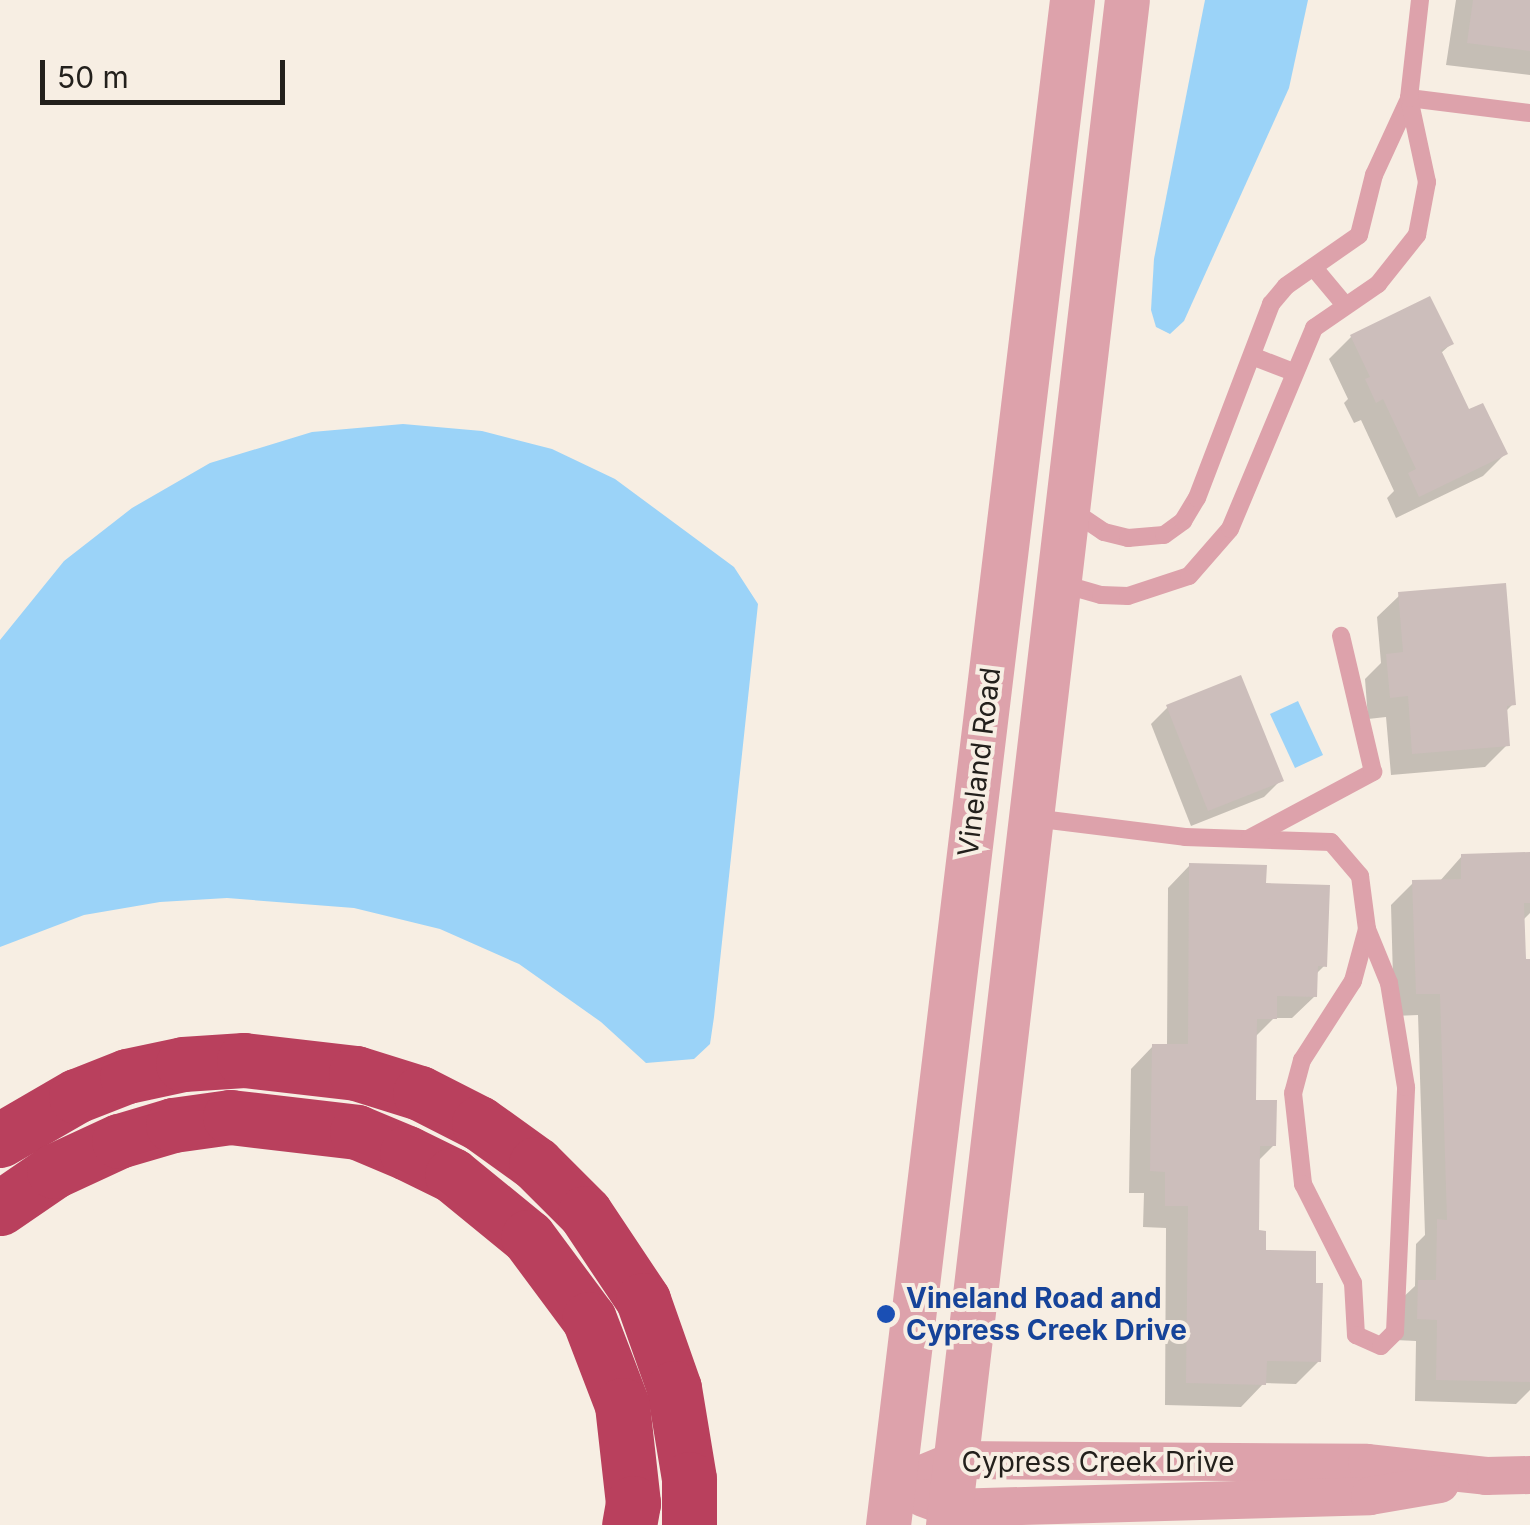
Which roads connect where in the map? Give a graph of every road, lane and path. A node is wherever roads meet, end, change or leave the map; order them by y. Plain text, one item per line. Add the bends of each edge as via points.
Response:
1 (1072, 0) edge
2 (1127, 0) edge
3 (1420, 0) edge
4 (1409, 98) junction
5 (1530, 113) edge
6 (1314, 268) junction
7 (1344, 304) junction
8 (1252, 356) junction
9 (1294, 372) junction
10 (1067, 507) junction
11 (1002, 575) junction
12 (1058, 582) junction
13 (1341, 636) dead end
14 (972, 809) junction
15 (1032, 818) junction
16 (1250, 838) junction
17 (1368, 929) junction
18 (0, 1140) edge
19 (0, 1208) edge
20 (956, 1460) junction
21 (1530, 1475) edge
22 (1486, 1476) junction
23 (891, 1505) edge
24 (949, 1516) edge
25 (629, 1525) edge
26 (689, 1525) edge

1 - 11 street, Vineland Road
2 - 10 street, Vineland Road
3 - 4 lane
4 - 5 lane
4 - 6 lane via 1374,175 1359,235
4 - 7 lane via 1427,182 1417,235 1378,284
6 - 7 lane
6 - 8 lane via 1271,304
7 - 9 lane via 1314,328
8 - 9 lane
8 - 10 lane via 1183,520 1164,535 1128,538 1104,532
9 - 12 lane via 1230,529 1189,576 1128,596
10 - 12 street, Vineland Road
11 - 12 street
11 - 14 street, Vineland Road
12 - 15 street, Vineland Road
13 - 16 lane via 1373,772
14 - 15 street
14 - 23 street, Vineland Road
15 - 16 lane
15 - 20 street, Vineland Road
16 - 17 lane via 1331,842 1360,876
17 - 17 lane via 1354,981 1302,1060 1293,1092 1303,1184 1354,1283 1356,1335 1381,1346 1395,1332 1406,1087 1389,983
18 - 26 highway via 76,1096 127,1076 244,1060 356,1072 420,1093 478,1123 536,1164 585,1213 644,1300 674,1388
19 - 25 highway via 54,1171 119,1141 230,1117 357,1132 407,1152 452,1176 528,1237 589,1318 622,1405 633,1503
20 - 22 street, Cypress Creek Drive via 1367,1463
20 - 23 street, Cypress Creek Drive
20 - 24 street, Vineland Road
21 - 22 street, Cypress Creek Drive
22 - 24 street, Cypress Creek Drive via 1370,1496
23 - 24 street, Cypress Creek Drive

